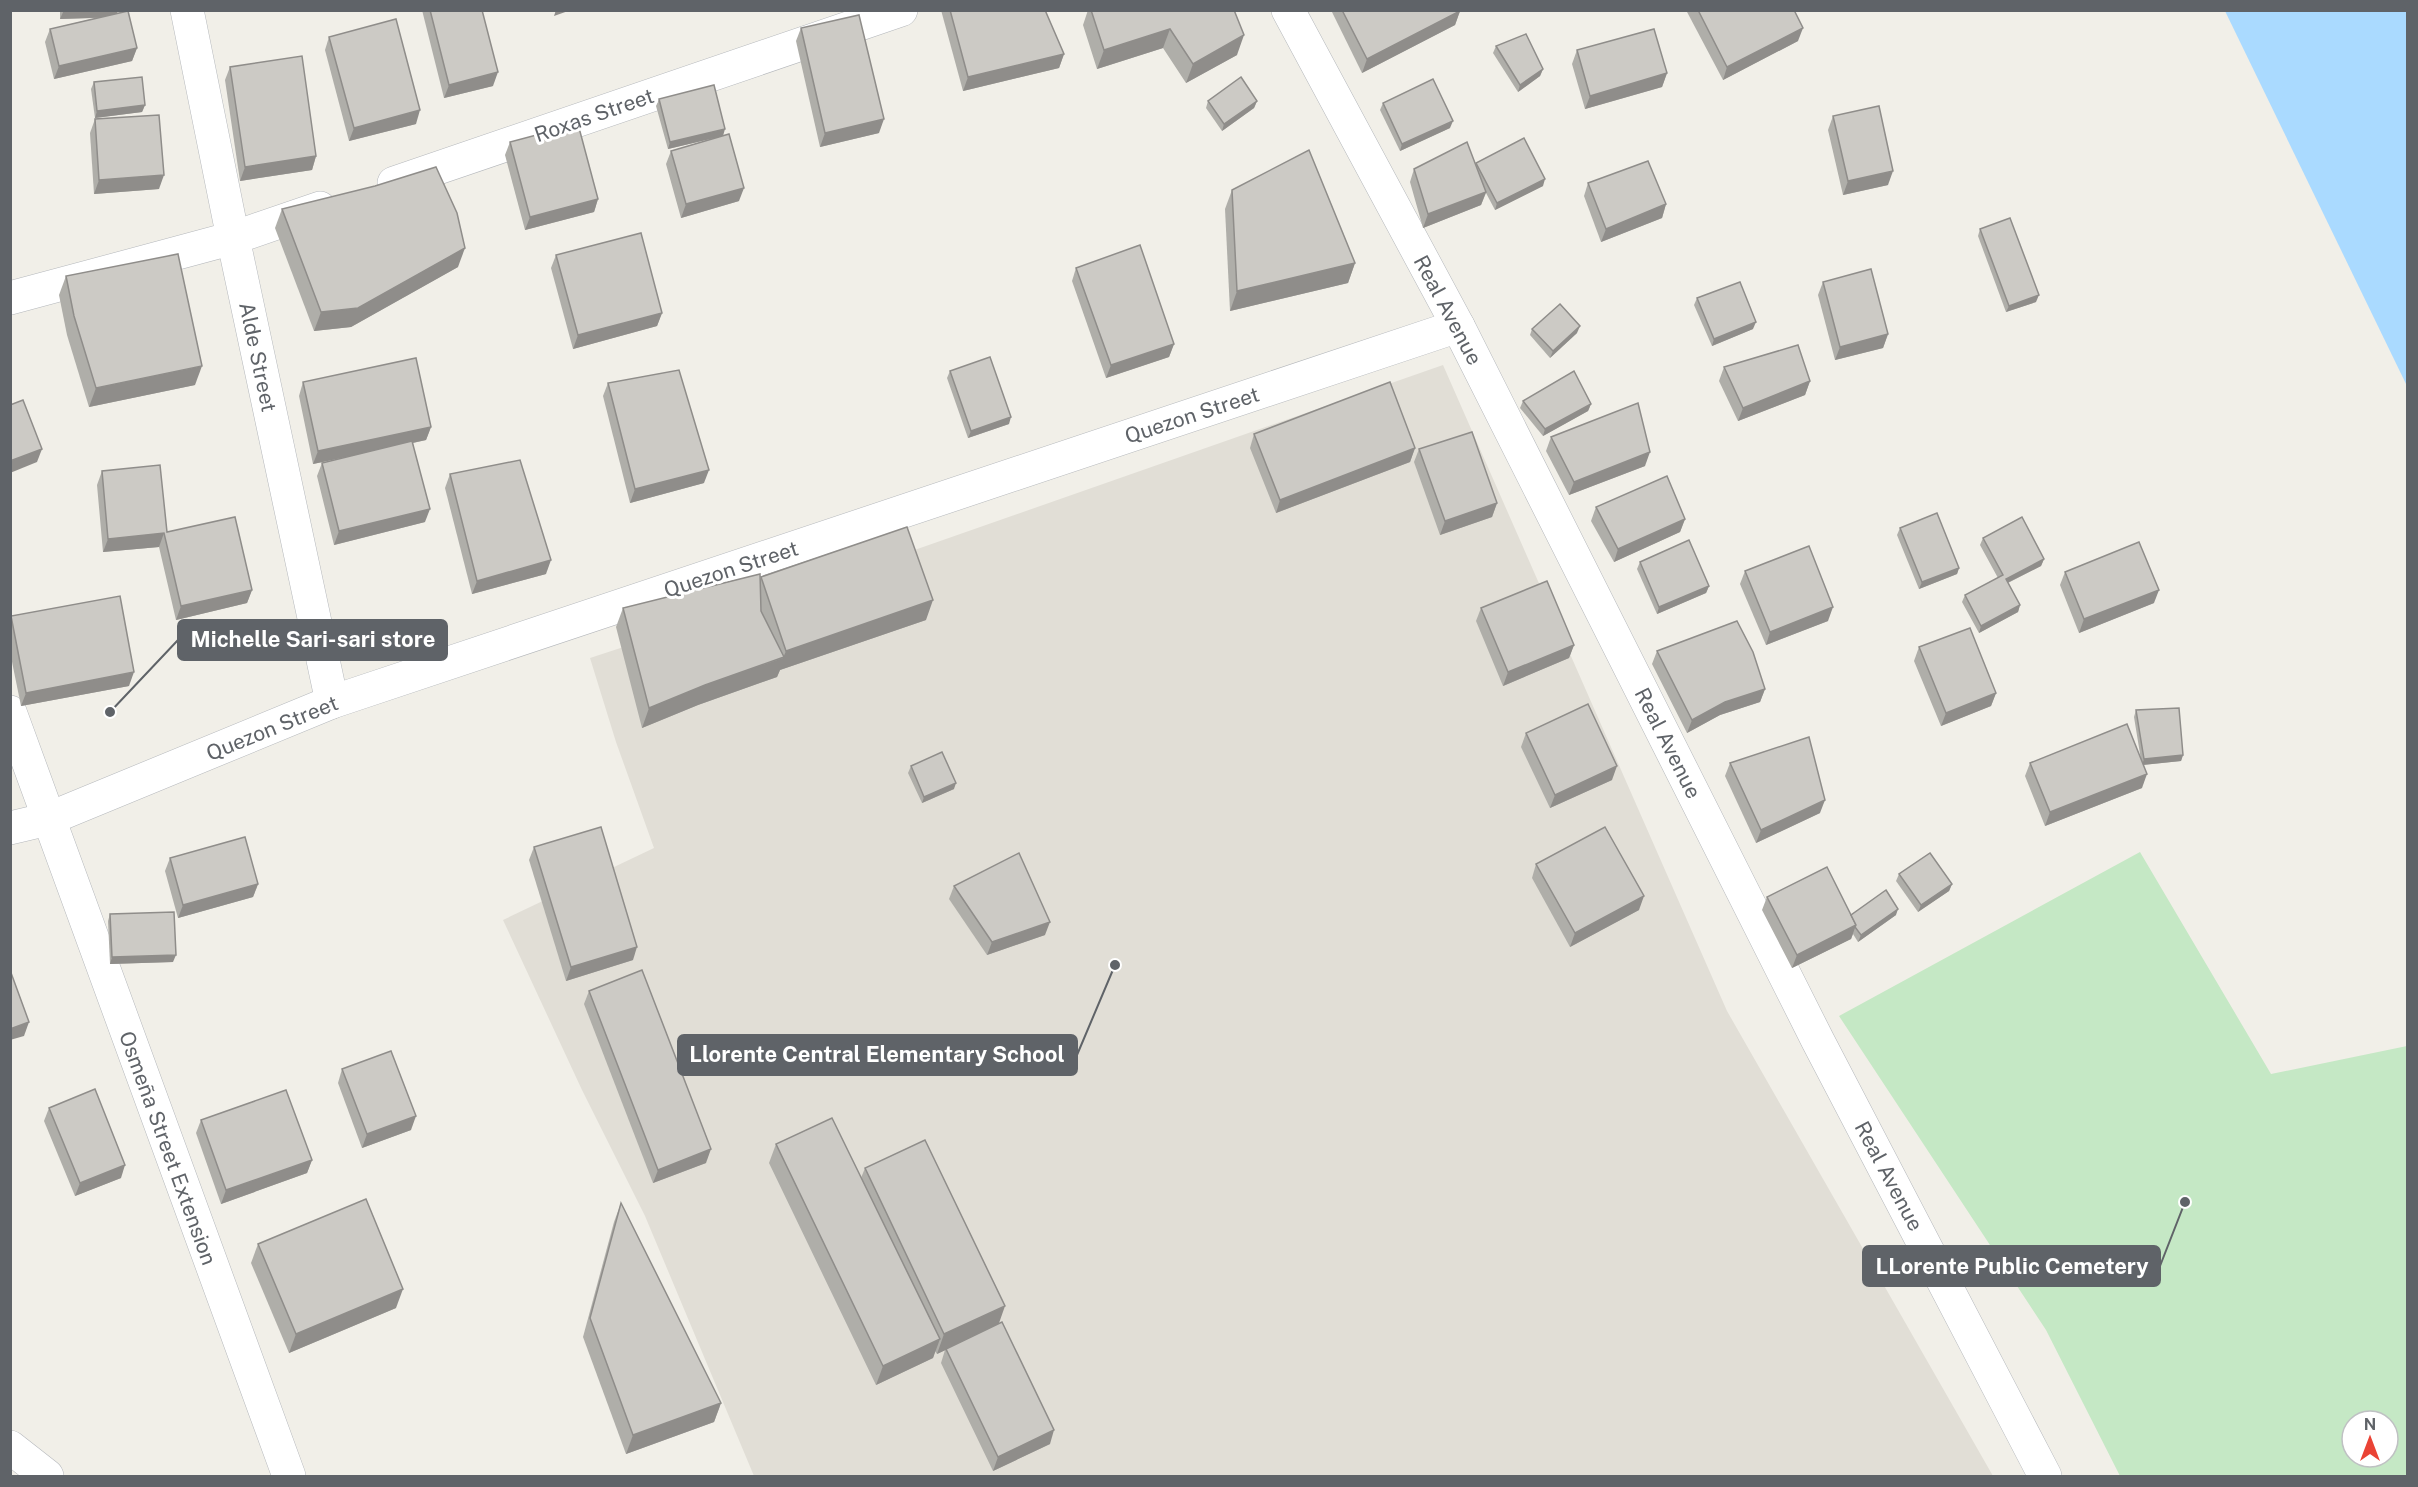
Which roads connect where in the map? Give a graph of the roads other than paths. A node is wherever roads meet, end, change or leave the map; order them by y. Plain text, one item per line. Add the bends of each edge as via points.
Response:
1 (187, 10) edge
2 (901, 10) edge
3 (1288, 10) edge
4 (233, 238) junction
5 (10, 297) edge
6 (1458, 326) junction
7 (332, 702) junction
8 (10, 712) edge
9 (48, 819) junction
10 (10, 828) edge
11 (10, 1447) edge
12 (47, 1476) edge
13 (289, 1476) edge
14 (2045, 1476) edge

1 - 4 street, Alde Street
2 - 4 street, Roxas Street
3 - 6 street, Real Avenue
4 - 5 street, Roxas Street
4 - 7 street, Alde Street
6 - 7 street, Quezon Street
6 - 14 street, Real Avenue via 1818,1041
7 - 9 street, Quezon Street
8 - 9 street, Osmeña Street Extension
9 - 10 street, Quezon Street
9 - 13 street, Osmeña Street Extension
11 - 12 street

